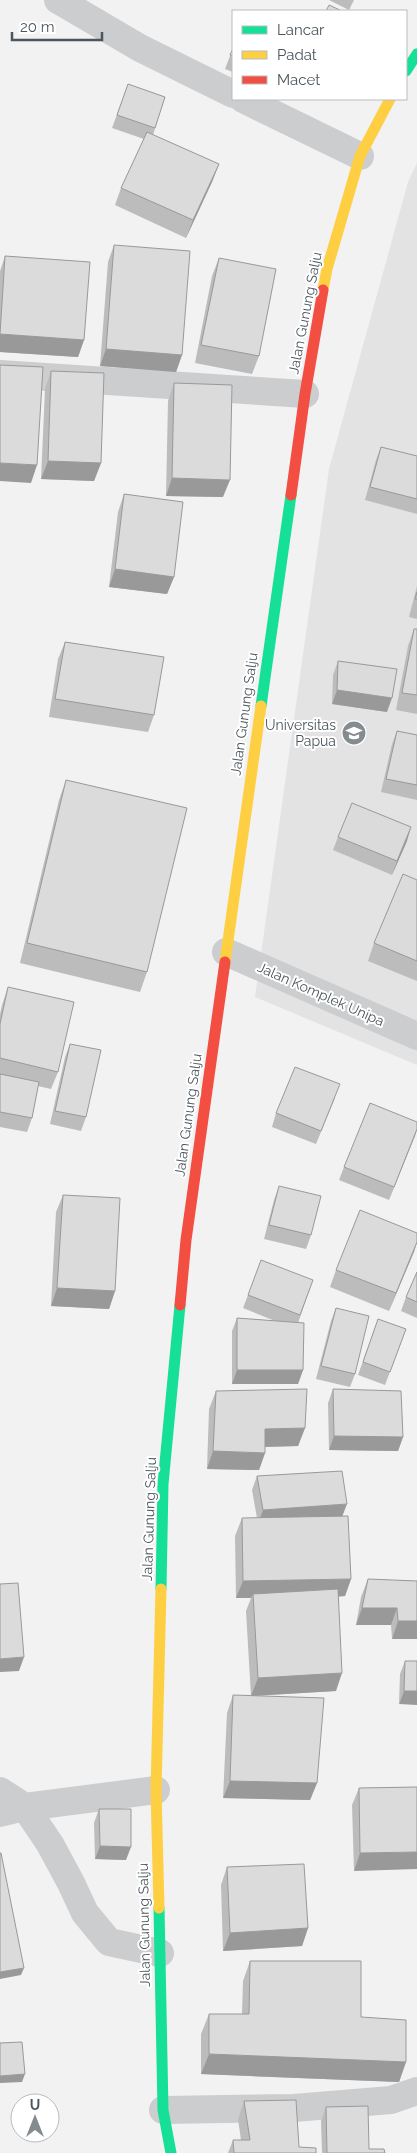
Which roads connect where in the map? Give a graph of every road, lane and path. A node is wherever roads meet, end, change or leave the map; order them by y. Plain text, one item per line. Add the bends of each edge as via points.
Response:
1 (58, 0) edge
2 (417, 54) edge
3 (407, 69) edge
4 (232, 94) edge
5 (245, 100) edge
6 (389, 100) edge
7 (360, 156) junction
8 (0, 374) edge
9 (305, 394) junction
10 (226, 952) junction
11 (417, 1036) edge
12 (156, 1790) junction
13 (0, 1791) edge
14 (12, 1810) edge
15 (160, 1953) junction
16 (417, 2091) edge
17 (163, 2110) junction
18 (171, 2153) edge

1 - 4 street via 140,48
2 - 3 main road
5 - 7 street
6 - 7 main road, Jalan Gunung Salju
7 - 9 main road, Jalan Gunung Salju via 327,269
8 - 9 street
9 - 10 main road, Jalan Gunung Salju
10 - 11 street, Jalan Komplek Unipa
10 - 12 main road, Jalan Gunung Salju via 186,1240 164,1484
12 - 14 street
12 - 15 main road, Jalan Gunung Salju
13 - 14 street
14 - 15 street via 50,1844 85,1913 109,1942
15 - 17 main road, Jalan Gunung Salju
16 - 17 street via 391,2100 294,2108
17 - 18 main road, Jalan Gunung Salju

